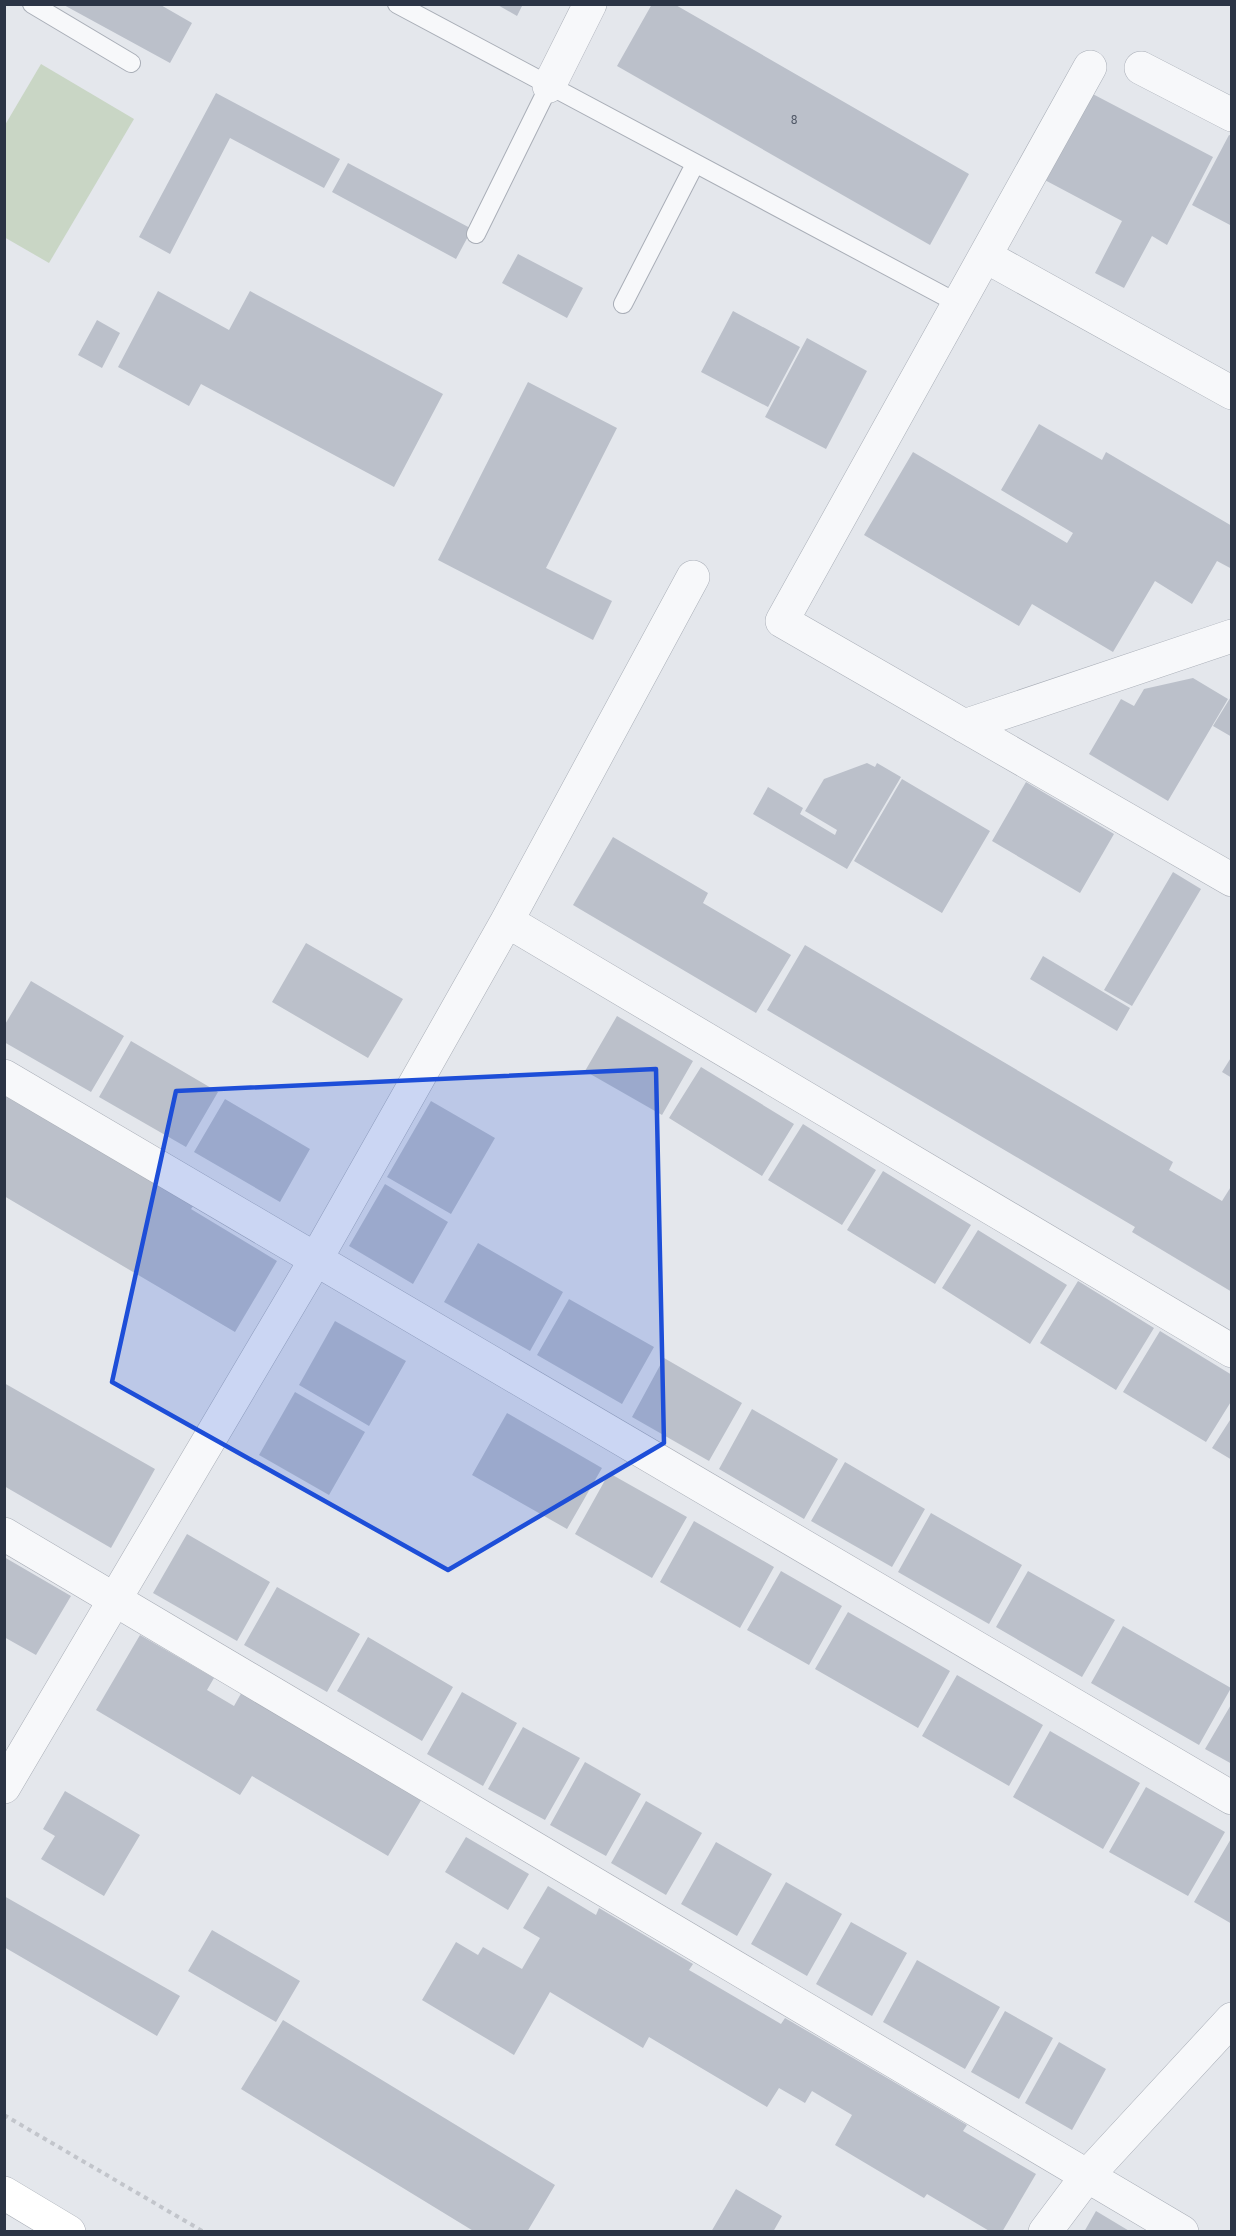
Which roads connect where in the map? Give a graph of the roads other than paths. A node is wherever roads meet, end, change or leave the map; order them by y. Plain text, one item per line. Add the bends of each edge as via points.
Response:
1 (32, 4) edge
2 (397, 4) edge
3 (590, 4) edge
4 (131, 63) dead end
5 (1090, 67) dead end
6 (1141, 68) dead end
7 (549, 86) junction
8 (1232, 115) edge
9 (695, 164) junction
10 (476, 234) dead end
11 (985, 256) junction
12 (623, 304) dead end
13 (959, 304) junction
14 (1232, 393) edge
15 (693, 576) dead end
16 (1232, 636) edge
17 (964, 726) junction
18 (1232, 880) edge
19 (507, 921) junction
20 (4, 1076) edge
21 (316, 1259) junction
22 (1232, 1351) edge
23 (4, 1534) edge
24 (116, 1601) junction
25 (4, 1787) edge
26 (1232, 1798) edge
27 (1232, 2019) edge
28 (1087, 2175) junction
29 (4, 2193) edge
30 (69, 2232) edge
31 (1045, 2232) edge
32 (1182, 2232) edge

1 - 4 lane
2 - 7 lane
3 - 7 street
5 - 11 street
6 - 8 street
7 - 9 lane
7 - 10 lane
9 - 12 lane
9 - 13 lane
11 - 13 street
11 - 14 street
13 - 17 street via 782,621
15 - 19 street
16 - 17 street
17 - 18 street
19 - 21 street
19 - 22 street
20 - 21 street
21 - 24 street
21 - 26 street
23 - 24 street
24 - 25 street
24 - 28 street
27 - 28 street
28 - 31 street
28 - 32 street
29 - 30 main road

